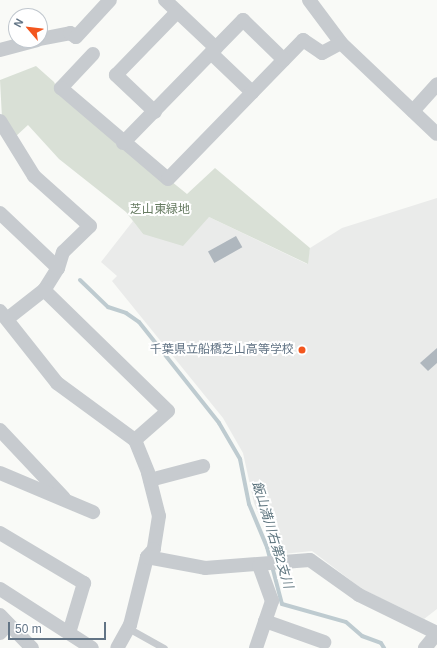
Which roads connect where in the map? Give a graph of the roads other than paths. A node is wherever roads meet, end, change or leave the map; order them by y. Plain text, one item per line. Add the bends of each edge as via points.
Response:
1 (110, 0) edge
2 (165, 0) edge
3 (309, 0) edge
4 (177, 12) junction
5 (48, 38) edge
6 (341, 43) junction
7 (214, 51) junction
8 (93, 54) dead end
9 (284, 60) junction
10 (437, 84) edge
11 (252, 92) junction
12 (413, 111) junction
13 (155, 112) junction
14 (0, 120) edge
15 (437, 134) edge
16 (123, 143) junction
17 (0, 213) edge
18 (58, 268) junction
19 (44, 290) junction
20 (3, 315) edge
21 (0, 430) edge
22 (134, 440) junction
23 (203, 466) dead end
24 (0, 473) edge
25 (150, 480) junction
26 (68, 503) junction
27 (93, 512) dead end
28 (0, 533) edge
29 (147, 557) junction
30 (259, 566) junction
31 (0, 589) edge
32 (265, 621) junction
33 (3, 624) edge
34 (128, 628) junction
35 (69, 633) junction
36 (437, 633) edge
37 (324, 642) dead end
38 (32, 648) edge
39 (92, 648) edge
40 (117, 648) edge
41 (164, 648) edge
42 (256, 648) edge
43 (425, 648) edge

1 - 5 street via 76,37 70,33
2 - 4 street
3 - 6 street
4 - 7 street
4 - 13 street via 116,75
6 - 9 street via 322,53 304,40
6 - 12 street
7 - 9 street via 243,20
7 - 11 street
7 - 13 street
8 - 16 street via 61,88
9 - 11 street
10 - 12 street
11 - 16 street via 168,179
12 - 15 street
13 - 16 street
14 - 18 street via 34,176 90,226 63,252
17 - 18 street
18 - 19 street
19 - 20 street
19 - 22 street via 168,411
20 - 22 street via 57,383
21 - 26 street
22 - 25 street
23 - 25 street
24 - 26 street
25 - 29 street via 159,516 154,549
26 - 27 street
28 - 35 street via 84,583
29 - 30 street via 205,568
29 - 34 street
30 - 32 street via 272,601
30 - 36 street via 310,560 359,596
31 - 35 street
32 - 37 street
32 - 42 street
33 - 38 street
34 - 40 street
34 - 41 lane
35 - 39 street
36 - 43 street

